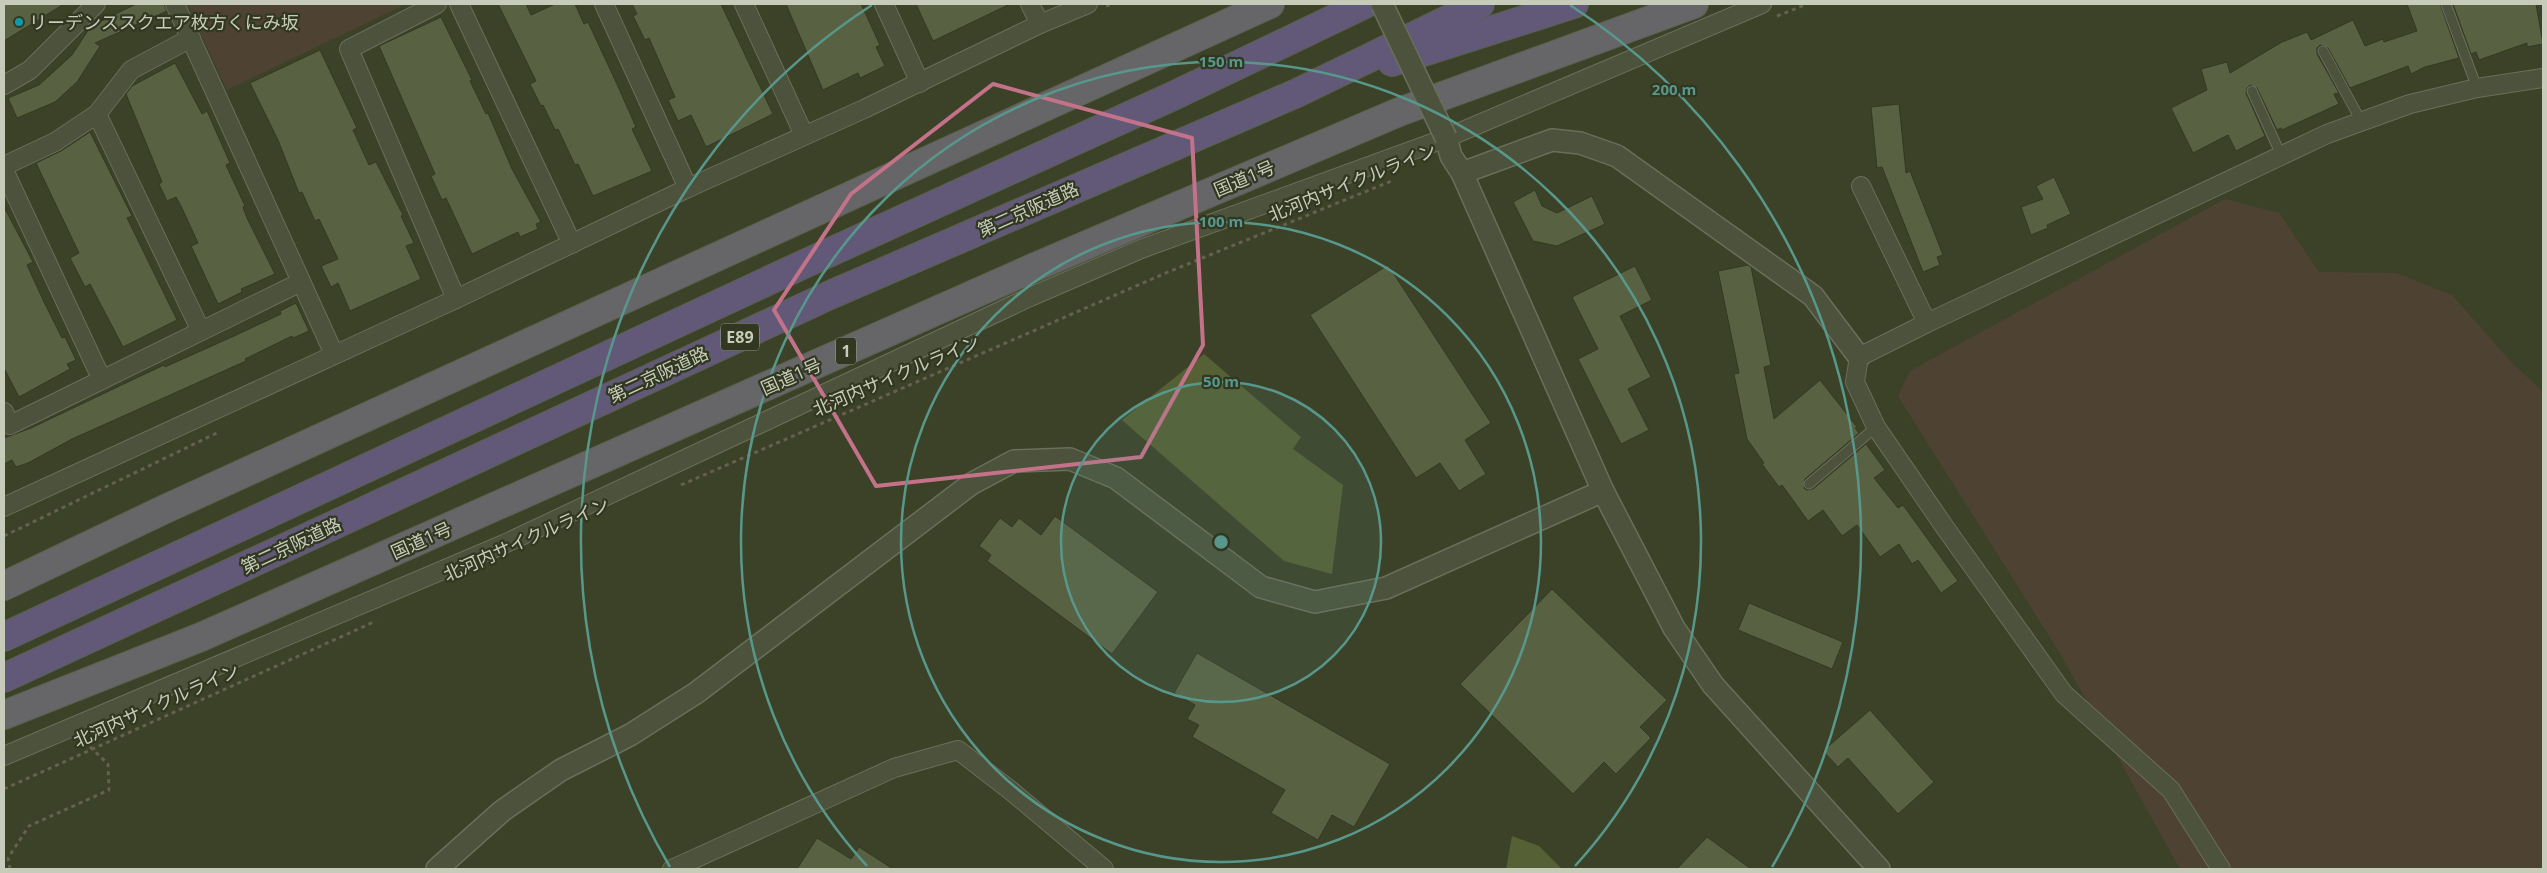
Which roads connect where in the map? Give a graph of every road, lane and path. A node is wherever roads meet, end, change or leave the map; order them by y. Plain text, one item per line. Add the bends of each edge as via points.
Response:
1 (96, 4) edge
2 (175, 4) edge
3 (437, 4) edge
4 (459, 4) edge
5 (604, 4) edge
6 (744, 4) edge
7 (884, 4) edge
8 (1030, 4) edge
9 (1088, 4) edge
10 (1270, 4) edge
11 (1341, 4) edge
12 (1366, 4) edge
13 (1382, 4) edge
14 (1480, 4) edge
15 (1574, 4) edge
16 (1694, 4) edge
17 (1762, 4) edge
18 (1807, 4) edge
19 (2446, 4) edge
20 (1770, 19) dead end
21 (1040, 24) junction
22 (191, 38) junction
23 (2323, 51) dead end
24 (1242, 62) junction
25 (2543, 78) edge
26 (920, 83) junction
27 (4, 85) edge
28 (2477, 88) junction
29 (2252, 90) dead end
30 (1296, 93) junction
31 (97, 114) junction
32 (2361, 121) junction
33 (804, 134) junction
34 (1446, 138) junction
35 (2281, 155) junction
36 (4, 166) edge
37 (4, 170) edge
38 (1462, 173) junction
39 (1396, 179) dead end
40 (1861, 186) dead end
41 (688, 188) junction
42 (572, 244) junction
43 (301, 282) junction
44 (456, 298) junction
45 (1927, 322) junction
46 (201, 331) junction
47 (334, 354) junction
48 (1859, 357) junction
49 (102, 380) junction
50 (4, 412) edge
51 (1876, 427) junction
52 (1809, 484) dead end
53 (672, 489) dead end
54 (1603, 491) junction
55 (4, 507) edge
56 (4, 586) edge
57 (383, 618) dead end
58 (4, 637) edge
59 (4, 678) edge
60 (4, 715) edge
61 (70, 728) junction
62 (4, 756) edge
63 (4, 789) edge
64 (10, 869) edge
65 (437, 869) edge
66 (672, 869) edge
67 (1104, 869) edge
68 (1879, 869) edge
69 (2221, 869) edge

1 - 27 street via 30,70
2 - 22 street
3 - 44 street via 349,49
4 - 42 street
5 - 41 street
6 - 33 street
7 - 26 street
8 - 21 street
9 - 21 street
10 - 56 highway via 172,506
11 - 24 highway
12 - 24 highway, 第二京阪道路 / E89
13 - 34 street, bridge
14 - 30 highway, 第二京阪道路 / E89
15 - 30 highway
16 - 60 highway, 国道1号 / 1 via 1398,112 1035,267 201,637
17 - 34 street
18 - 20 path
19 - 28 lane
21 - 26 street
22 - 31 street via 131,70
22 - 43 street
23 - 32 lane
24 - 58 highway, 第二京阪道路 / E89
25 - 28 street
26 - 33 street
28 - 32 street via 2410,104
29 - 35 lane
30 - 59 highway, 第二京阪道路 / E89 via 830,295
31 - 36 street via 55,142
31 - 46 street
32 - 35 street
33 - 41 street
34 - 38 street via 1451,156
34 - 61 street via 1115,260 504,544
35 - 45 street
37 - 49 street
38 - 48 street via 1552,140 1580,143 1617,156 1813,296
38 - 54 street
39 - 53 path, 北河内サイクルライン via 1168,272
40 - 45 street
41 - 42 street
42 - 44 street
43 - 46 street
43 - 47 street
44 - 47 street
45 - 48 street
46 - 49 street
47 - 55 street
48 - 51 street via 1855,382
49 - 50 street via 10,425
51 - 52 lane
51 - 69 street via 2064,694 2170,790
54 - 65 street via 1386,588 1315,602 1261,587 1116,478 1070,459 1014,461 971,484 696,694 630,735 561,770 502,811
54 - 68 street via 1674,628 1713,685
57 - 63 path, 北河内サイクルライン
61 - 62 street
61 - 64 path via 108,764 109,790 29,826 8,858
66 - 67 street via 894,768 958,750

